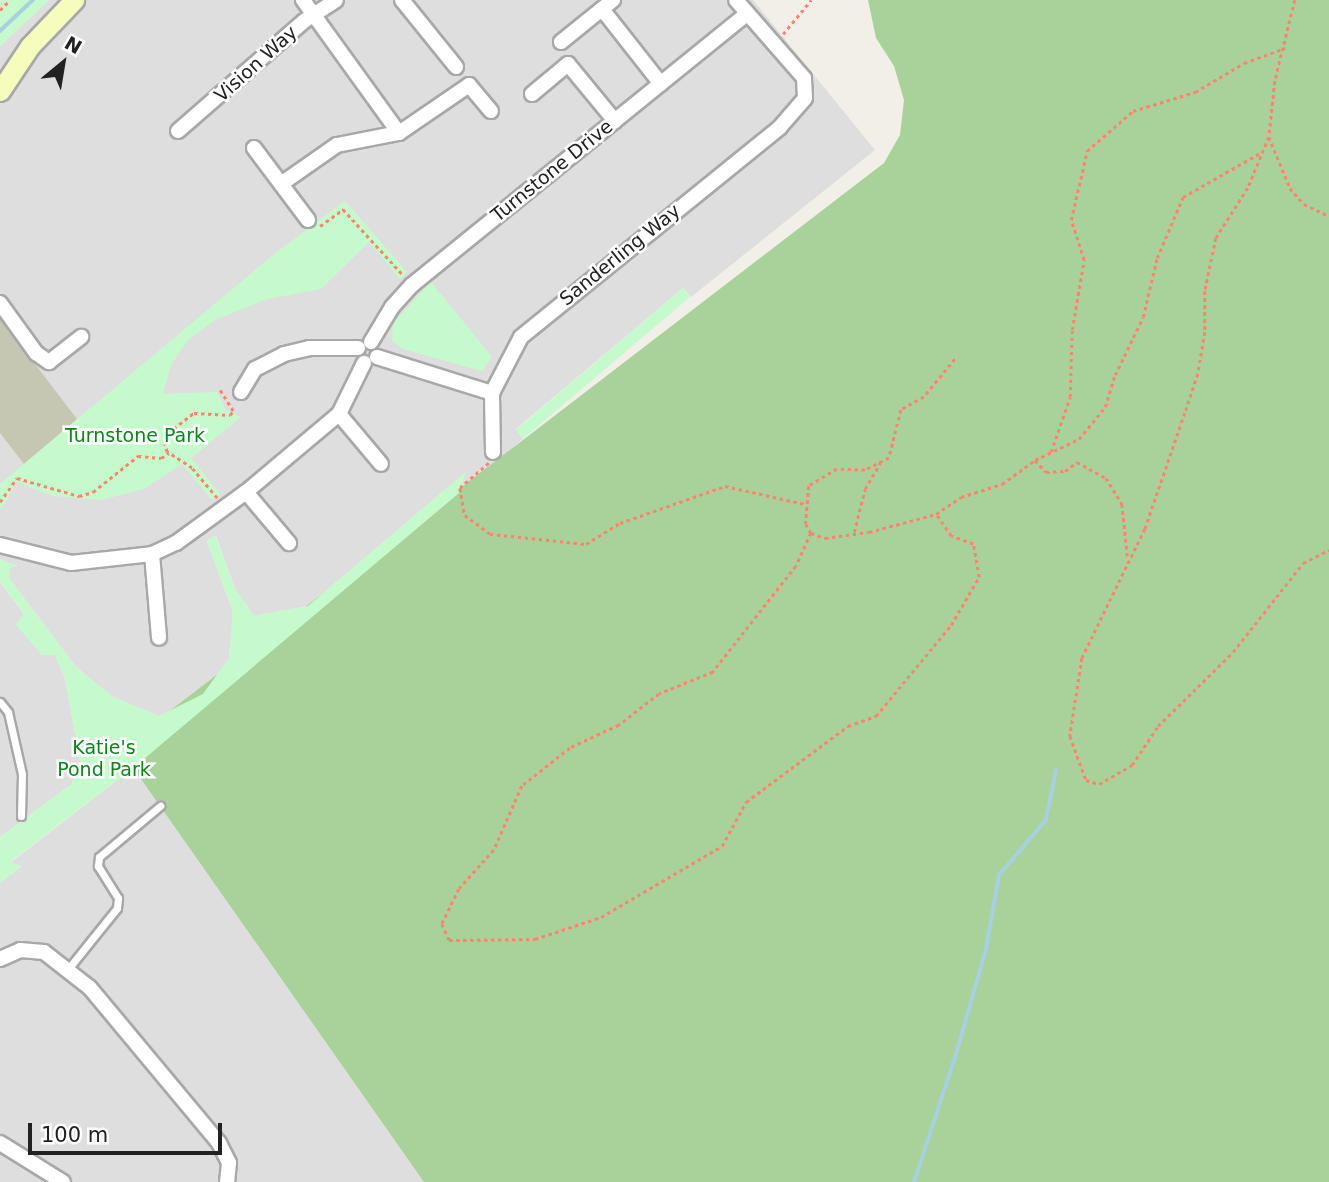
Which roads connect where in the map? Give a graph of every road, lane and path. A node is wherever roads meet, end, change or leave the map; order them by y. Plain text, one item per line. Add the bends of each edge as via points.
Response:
1 (10, 0) edge
2 (74, 0) edge
3 (303, 0) edge
4 (336, 0) edge
5 (402, 0) edge
6 (736, 0) edge
7 (811, 0) edge
8 (1295, 0) edge
9 (607, 4) edge
10 (0, 10) edge
11 (313, 13) junction
12 (747, 14) junction
13 (783, 34) dead end
14 (561, 42) dead end
15 (1285, 48) junction
16 (456, 66) dead end
17 (661, 84) junction
18 (0, 91) edge
19 (532, 94) dead end
20 (491, 111) dead end
21 (615, 121) junction
22 (178, 131) dead end
23 (399, 133) junction
24 (1269, 137) junction
25 (254, 148) dead end
26 (1262, 152) junction
27 (281, 184) junction
28 (1329, 216) edge
29 (308, 220) dead end
30 (324, 224) dead end
31 (403, 275) dead end
32 (0, 303) edge
33 (81, 337) dead end
34 (364, 345) junction
35 (955, 359) dead end
36 (370, 360) junction
37 (218, 387) dead end
38 (242, 392) dead end
39 (492, 393) junction
40 (339, 414) junction
41 (169, 453) junction
42 (1051, 453) junction
43 (492, 456) joint
44 (1035, 460) junction
45 (880, 463) junction
46 (381, 464) dead end
47 (246, 492) junction
48 (217, 498) dead end
49 (0, 502) edge
50 (806, 504) junction
51 (936, 514) junction
52 (854, 532) junction
53 (811, 533) junction
54 (289, 543) dead end
55 (0, 545) edge
56 (1329, 550) edge
57 (152, 554) junction
58 (1128, 559) junction
59 (159, 638) dead end
60 (0, 702) edge
61 (160, 806) dead end
62 (22, 816) dead end
63 (0, 958) edge
64 (68, 969) junction
65 (0, 1143) edge
66 (63, 1182) edge
67 (227, 1182) edge

1 - 10 path
2 - 18 main road via 30,47
3 - 11 street
4 - 11 street, Vision Way
5 - 16 street
6 - 12 street
7 - 13 path
8 - 15 path
9 - 14 street
9 - 17 street
11 - 22 street, Vision Way
11 - 23 street
12 - 17 street, Turnstone Drive
12 - 39 street, Sanderling Way via 776,41 804,78 807,92 780,127 530,329 510,352
15 - 24 path via 1268,117
15 - 42 path via 1244,63 1195,92 1133,111 1087,151 1071,220 1084,260 1072,330 1070,397
17 - 21 street, Turnstone Drive
19 - 21 street via 568,64
20 - 23 street via 469,85
21 - 34 street, Turnstone Drive via 412,285
23 - 27 street via 337,145
24 - 26 path
24 - 28 path via 1290,188 1304,204
25 - 27 street
26 - 42 path via 1183,197 1157,258 1143,317 1105,407 1079,439
26 - 58 path via 1248,188 1216,238 1205,291 1198,374 1145,528
27 - 29 street
30 - 31 path via 343,209
32 - 33 street via 36,353 50,362
34 - 36 street via 356,355
34 - 38 street via 284,354 255,369
35 - 45 path via 924,397 901,410 893,450
36 - 39 street
36 - 40 street
37 - 41 path via 233,411 230,415 194,413 168,433 164,443
39 - 43 street, Sanderling Way
40 - 46 street
40 - 47 street
41 - 48 path via 192,468
41 - 49 path via 161,458 138,456 93,492 79,496 17,478
42 - 44 path
43 - 50 path via 460,488 466,514 490,534 586,544 620,523 725,486
44 - 51 path via 1002,484 961,497
44 - 58 path via 1046,472 1065,471 1077,462 1106,478 1122,504
45 - 50 path via 865,470 837,469 820,478 809,486
45 - 52 path via 865,489
47 - 54 street
47 - 57 street via 202,527
50 - 53 path
51 - 52 path
51 - 53 path via 951,536 973,544 979,577 951,625 876,716 848,726 746,802 722,846 601,917 535,939 449,940 442,924 459,889 494,850 522,786 570,748 619,725 659,694 713,672 796,566
52 - 53 path via 825,538
55 - 57 street via 71,563
56 - 58 path via 1303,563 1233,652 1158,726 1132,765 1099,784 1086,780 1070,736 1082,658
57 - 59 street
60 - 62 lane via 8,712 22,774
61 - 64 lane via 99,858 98,866 118,898 117,908
63 - 64 street via 33,950
64 - 67 street via 100,998 219,1143 229,1163
65 - 66 street

